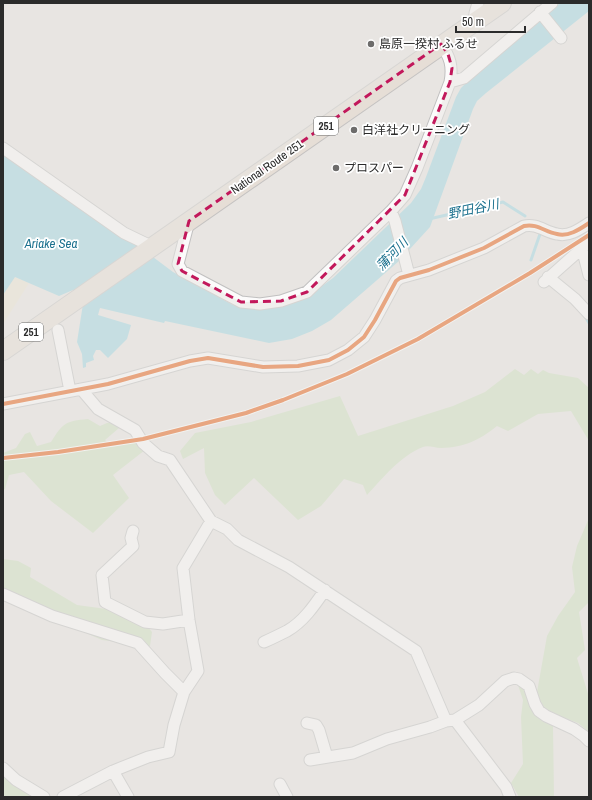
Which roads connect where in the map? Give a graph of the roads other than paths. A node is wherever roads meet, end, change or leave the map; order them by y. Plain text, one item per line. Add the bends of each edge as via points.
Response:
1 (478, 3) edge
2 (502, 3) edge
3 (552, 3) edge
4 (541, 13) junction
5 (475, 22) junction
6 (560, 37) dead end
7 (441, 44) junction
8 (450, 82) junction
9 (3, 148) edge
10 (393, 216) junction
11 (189, 221) junction
12 (589, 223) edge
13 (586, 245) edge
14 (152, 248) junction
15 (409, 275) junction
16 (589, 276) edge
17 (589, 314) edge
18 (59, 322) junction
19 (3, 351) edge
20 (81, 389) junction
21 (70, 391) junction
22 (3, 404) edge
23 (211, 521) junction
24 (133, 531) dead end
25 (325, 590) junction
26 (3, 594) edge
27 (189, 620) junction
28 (264, 642) dead end
29 (184, 692) junction
30 (450, 720) junction
31 (307, 723) dead end
32 (589, 741) edge
33 (327, 757) junction
34 (310, 760) dead end
35 (3, 768) edge
36 (113, 772) junction
37 (280, 784) dead end
38 (44, 797) edge
39 (62, 797) edge
40 (128, 797) edge
41 (287, 797) edge
42 (510, 797) edge

1 - 5 street
2 - 5 highway, National Route 251 / 251
3 - 4 street
4 - 6 street
4 - 8 street via 464,78
5 - 7 highway, National Route 251 / 251
7 - 8 street via 451,61
7 - 11 highway, National Route 251 / 251
8 - 10 street via 417,168
9 - 14 street via 124,233
10 - 11 street via 307,292 281,301 260,304 241,302 182,271 178,264
10 - 15 street
11 - 14 highway, National Route 251 / 251
12 - 15 street via 574,232 557,235 535,225 524,226 484,248 429,270
13 - 16 street
13 - 17 street via 546,279 575,299
14 - 18 highway, 251
15 - 20 street via 396,281 364,337 348,350 329,360 298,366 263,367 208,358
18 - 19 highway, 251
18 - 21 street
20 - 21 street
20 - 23 street via 98,409 135,430 143,443 158,456 170,460
21 - 22 street
23 - 25 street via 227,529 238,540
23 - 27 street via 183,568
24 - 27 street via 133,546 102,575 104,602 146,622 163,624
25 - 28 street via 302,619 287,631
25 - 30 street via 416,650
26 - 29 street via 52,616 138,642
27 - 29 street via 198,671
29 - 36 street via 169,752 148,757
30 - 32 street via 479,706 505,681 514,678 529,686 540,712 574,729
30 - 33 street via 387,739 353,753
30 - 42 street via 506,787
31 - 33 street via 316,725 319,730
33 - 34 street
35 - 38 street via 16,780
36 - 39 street
36 - 40 street
37 - 41 street

